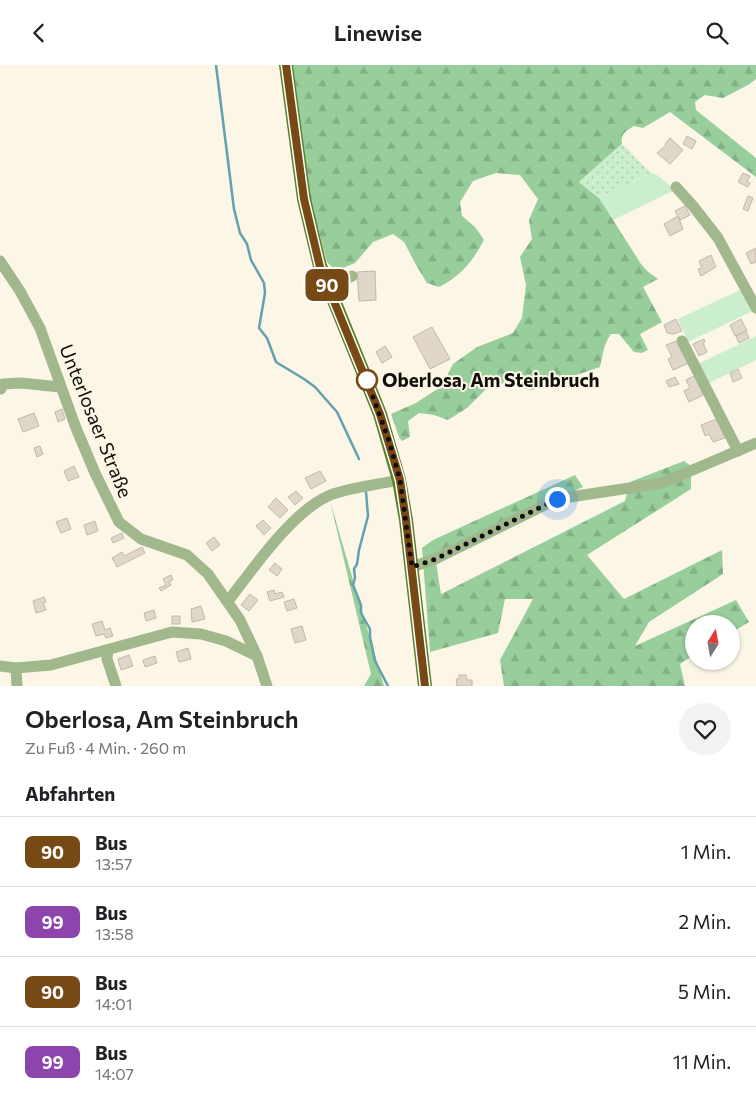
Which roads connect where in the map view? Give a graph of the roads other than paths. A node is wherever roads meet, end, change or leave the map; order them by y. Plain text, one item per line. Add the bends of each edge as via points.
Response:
1 (286, 65) edge
2 (676, 187) dead end
3 (0, 261) edge
4 (352, 275) dead end
5 (327, 284) junction
6 (756, 308) edge
7 (682, 341) dead end
8 (60, 387) junction
9 (1, 389) edge
10 (756, 443) edge
11 (738, 451) junction
12 (400, 480) junction
13 (412, 567) junction
14 (228, 601) junction
15 (108, 650) junction
16 (257, 656) junction
17 (0, 666) edge
18 (16, 668) junction
19 (16, 686) edge
20 (116, 686) edge
21 (267, 686) edge
22 (425, 686) edge

1 - 5 main road via 304,199
2 - 6 street via 718,238
3 - 8 street, Unterlosaer Straße via 40,329
4 - 5 street
5 - 12 main road via 380,414
7 - 11 street
8 - 9 street via 21,383 4,384
8 - 14 street, Unterlosaer Straße via 95,473 120,522 141,539 187,555 208,574
10 - 11 street
11 - 13 street via 662,483 557,499 436,559
12 - 13 main road
12 - 14 street via 348,489 320,501 288,526
13 - 22 main road
14 - 16 street, Unterlosaer Straße
15 - 16 street via 172,631 201,633
15 - 18 street via 51,665
15 - 20 street via 107,659
16 - 21 street, Unterlosaer Straße
17 - 18 street
18 - 19 street

